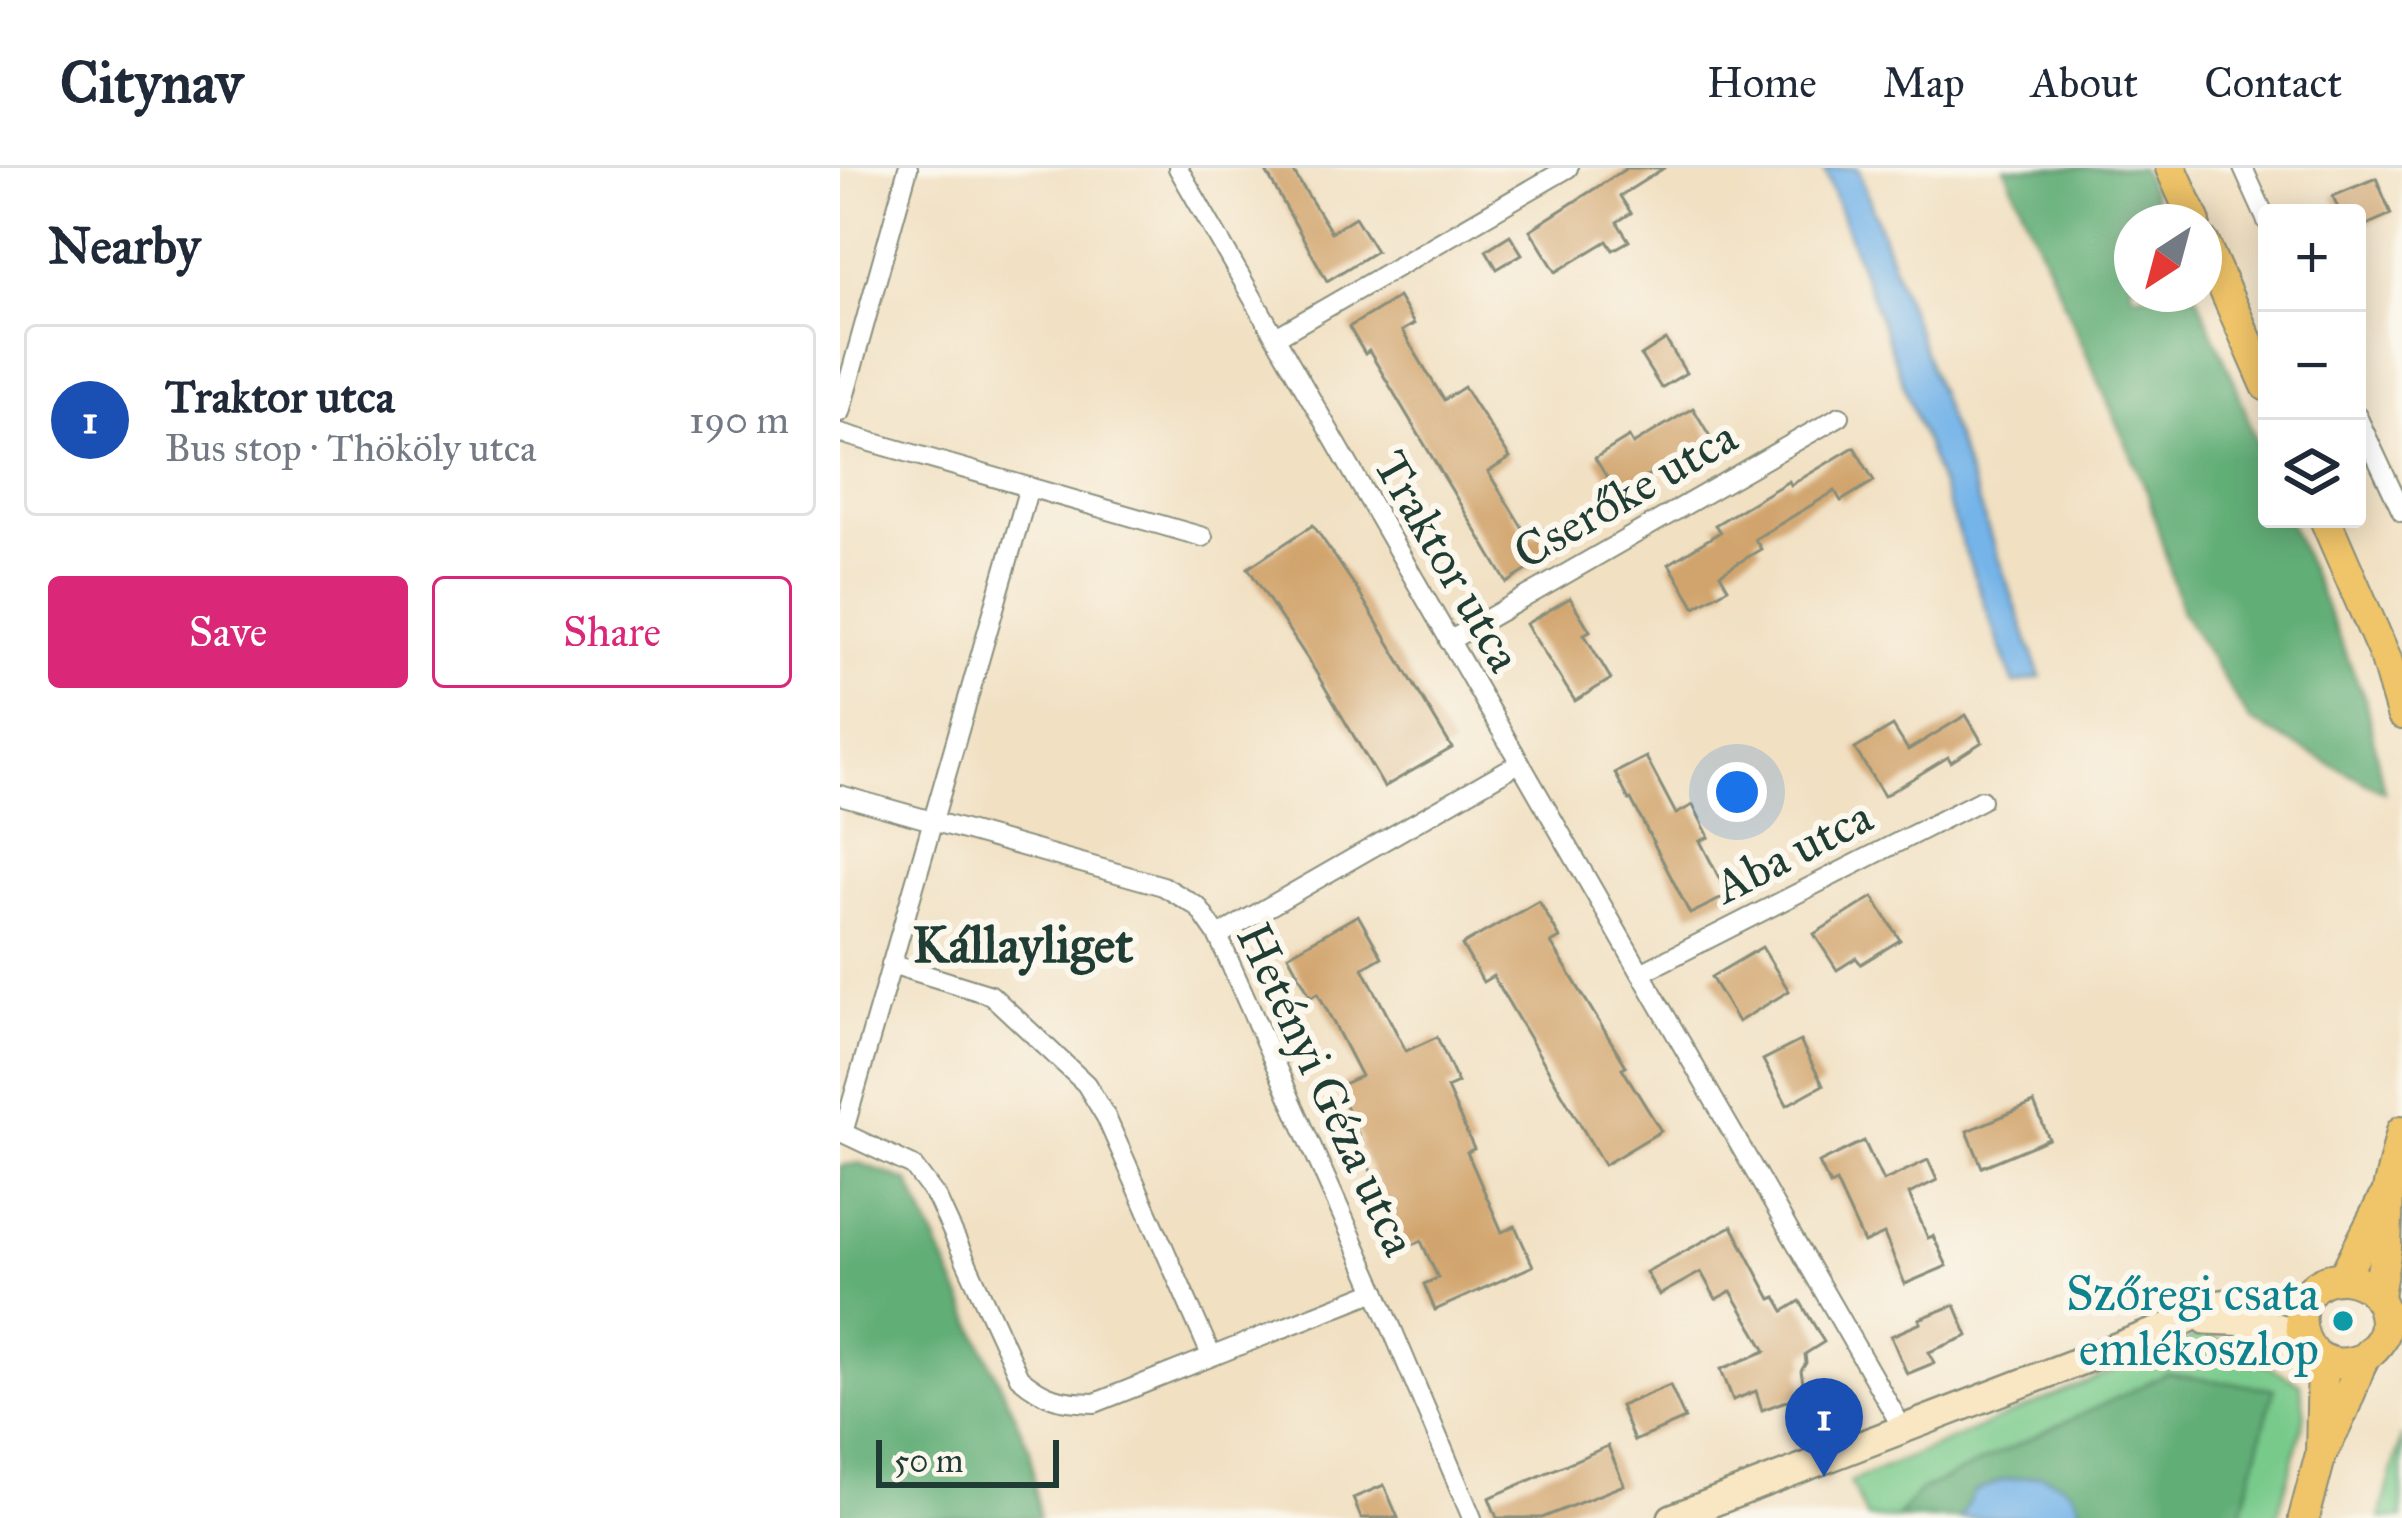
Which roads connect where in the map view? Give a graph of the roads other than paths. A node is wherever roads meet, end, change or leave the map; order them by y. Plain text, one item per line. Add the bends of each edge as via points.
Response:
1 (908, 168) edge
2 (1178, 168) edge
3 (1568, 168) edge
4 (2171, 168) edge
5 (2243, 168) edge
6 (2187, 204) edge
7 (2259, 204) edge
8 (2222, 284) edge
9 (1276, 338) junction
10 (2258, 366) edge
11 (840, 412) edge
12 (1840, 416) dead end
13 (2359, 420) edge
14 (840, 433) edge
15 (1029, 487) junction
16 (2402, 512) edge
17 (2329, 528) edge
18 (1203, 537) dead end
19 (1449, 640) junction
20 (2402, 706) edge
21 (1519, 763) junction
22 (840, 794) edge
23 (1981, 800) dead end
24 (932, 821) junction
25 (1218, 936) junction
26 (891, 964) junction
27 (1641, 973) junction
28 (2402, 1131) edge
29 (2388, 1190) junction
30 (2343, 1278) junction
31 (1376, 1291) junction
32 (2378, 1296) junction
33 (2305, 1299) junction
34 (2184, 1321) junction
35 (2301, 1333) junction
36 (1210, 1355) junction
37 (2364, 1358) junction
38 (2324, 1360) junction
39 (1903, 1429) junction
40 (2321, 1454) junction
41 (1472, 1518) edge
42 (1672, 1518) edge
43 (2305, 1518) edge

1 - 11 street
2 - 9 street, Traktor utca
3 - 9 street
4 - 6 main road
5 - 7 street
8 - 10 main road
9 - 19 street, Traktor utca
12 - 19 street, Cserőke utca
13 - 16 street
14 - 15 street
15 - 18 street
15 - 24 street
17 - 20 main road
19 - 21 street, Traktor utca
21 - 25 street
21 - 27 street, Traktor utca
22 - 24 street, Hetényi Géza utca
23 - 27 street, Aba utca
24 - 25 street, Hetényi Géza utca via 1163,886 1198,908
24 - 26 street
25 - 31 street, Hetényi Géza utca
26 - 36 street via 991,995 1086,1084
26 - 36 street via 843,1133 913,1166 937,1198 1019,1377 1060,1402 1095,1403
27 - 39 street, Traktor utca
28 - 29 main road
29 - 30 main road
29 - 32 main road
30 - 32 main road
30 - 33 main road
31 - 36 street
31 - 41 street, Hetényi Géza utca
32 - 37 main road via 2382,1337
33 - 34 street via 2215,1305
33 - 35 main road
34 - 35 street via 2254,1322
34 - 39 street
35 - 38 main road
37 - 38 main road
37 - 40 main road
38 - 40 main road
39 - 42 street
40 - 43 main road

